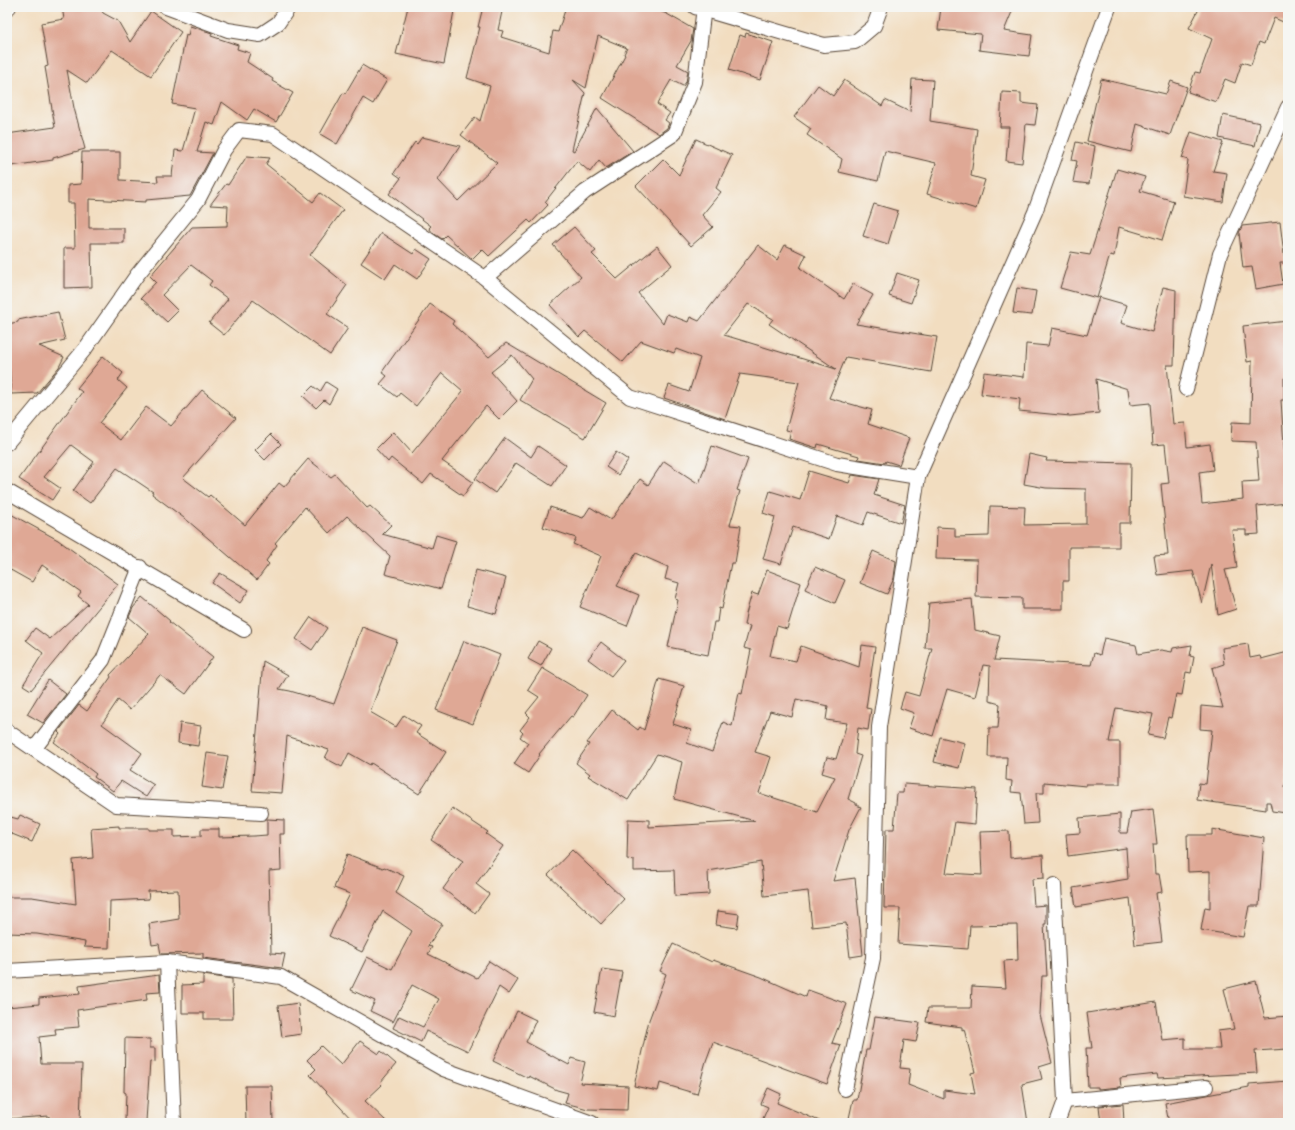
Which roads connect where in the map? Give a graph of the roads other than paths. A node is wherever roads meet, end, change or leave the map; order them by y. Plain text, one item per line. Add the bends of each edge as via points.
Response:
1 (166, 7) edge
2 (289, 7) edge
3 (881, 7) edge
4 (1109, 7) edge
5 (701, 8) edge
6 (1288, 107) edge
7 (485, 278) junction
8 (1186, 389) dead end
9 (7, 443) edge
10 (918, 477) junction
11 (7, 491) edge
12 (140, 567) junction
13 (244, 630) dead end
14 (7, 731) edge
15 (34, 749) junction
16 (261, 813) dead end
17 (1054, 885) dead end
18 (167, 962) junction
19 (7, 971) edge
20 (1206, 1087) dead end
21 (845, 1089) dead end
22 (1066, 1101) junction
23 (174, 1123) edge
24 (592, 1123) edge
25 (1057, 1123) edge

1 - 2 street via 228,30 260,35 278,23
3 - 5 street via 874,26 855,42 824,45
4 - 10 street via 1035,212
5 - 7 street via 695,82 674,134 586,192
6 - 8 street via 1220,254
7 - 9 street via 273,134 239,130 224,150 198,200 137,275 85,349
7 - 10 street via 630,398 837,464
10 - 21 street via 879,727 872,958
11 - 12 street
12 - 13 street
12 - 15 street via 102,660
14 - 15 street
15 - 16 street via 116,805
17 - 22 street
18 - 19 street
18 - 23 street
18 - 24 street via 281,977 443,1069
20 - 22 street
22 - 25 street

